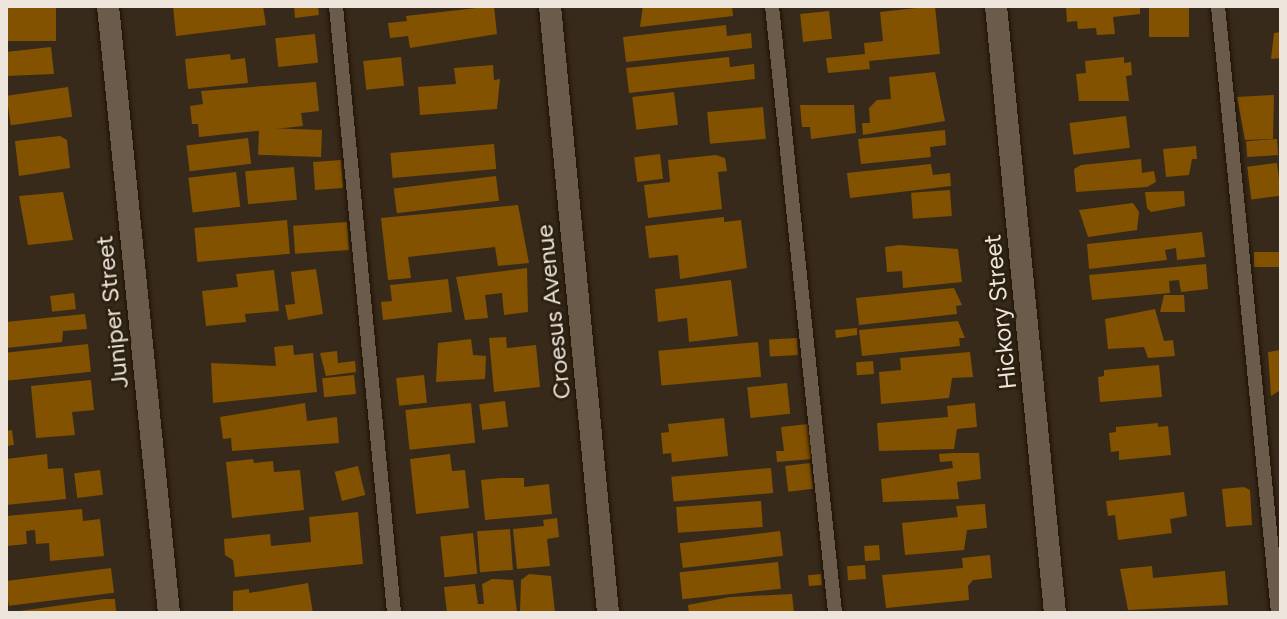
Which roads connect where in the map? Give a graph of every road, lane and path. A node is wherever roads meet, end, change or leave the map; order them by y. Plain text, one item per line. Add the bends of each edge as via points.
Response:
1 (108, 6) edge
2 (336, 6) edge
3 (550, 6) edge
4 (772, 6) edge
5 (996, 6) edge
6 (1218, 6) edge
7 (169, 613) edge
8 (394, 613) edge
9 (608, 613) edge
10 (835, 613) edge
11 (1055, 613) edge
12 (1278, 613) edge

1 - 7 street, Juniper Street
2 - 8 lane
3 - 9 street, Croesus Avenue
4 - 10 lane
5 - 11 street, Hickory Street
6 - 12 lane

